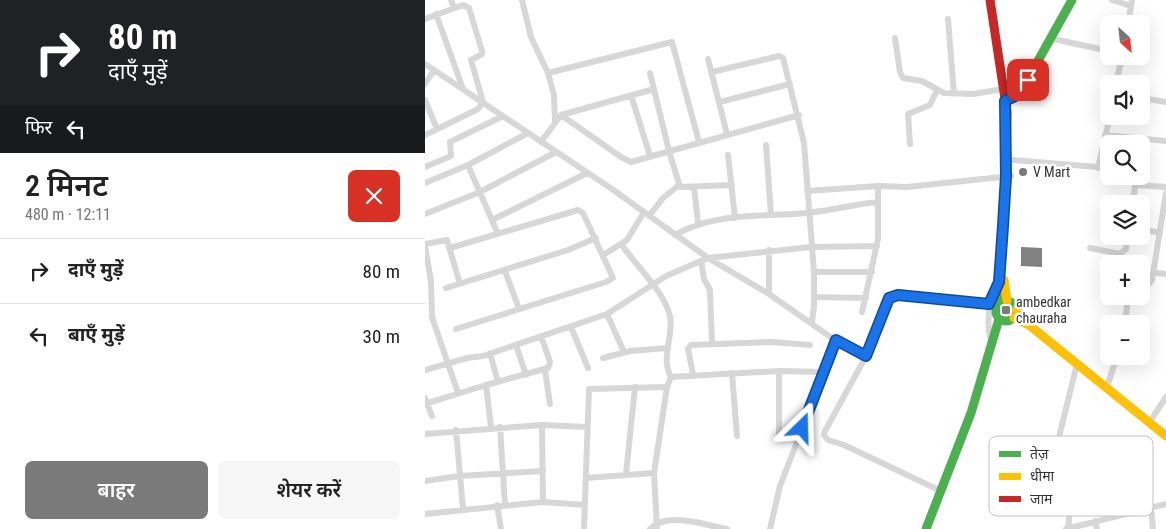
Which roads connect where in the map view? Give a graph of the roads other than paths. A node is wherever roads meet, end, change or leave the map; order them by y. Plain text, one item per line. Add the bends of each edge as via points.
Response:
1 (451, 0) edge
2 (522, 0) edge
3 (990, 0) edge
4 (995, 0) edge
5 (1072, 0) edge
6 (1112, 0) edge
7 (1131, 3) edge
8 (454, 8) junction
9 (436, 14) junction
10 (425, 19) edge
11 (948, 19) dead end
12 (895, 38) dead end
13 (1049, 38) junction
14 (1100, 49) edge
15 (708, 59) dead end
16 (425, 64) edge
17 (435, 70) junction
18 (712, 72) junction
19 (548, 73) junction
20 (650, 73) dead end
21 (425, 84) edge
22 (790, 84) junction
23 (463, 89) junction
24 (654, 89) junction
25 (1003, 89) junction
26 (937, 90) junction
27 (954, 94) junction
28 (631, 95) junction
29 (1150, 99) edge
30 (1007, 101) junction
31 (483, 102) junction
32 (720, 102) junction
33 (1166, 102) edge
34 (426, 104) edge
35 (561, 115) junction
36 (799, 115) junction
37 (503, 116) junction
38 (555, 121) junction
39 (1108, 125) edge
40 (437, 129) junction
41 (529, 133) junction
42 (727, 134) junction
43 (425, 135) edge
44 (1105, 135) edge
45 (1150, 139) edge
46 (1166, 140) edge
47 (541, 142) junction
48 (699, 142) junction
49 (910, 144) dead end
50 (766, 145) dead end
51 (669, 151) junction
52 (556, 152) junction
53 (728, 155) dead end
54 (650, 156) junction
55 (1100, 159) edge
56 (1012, 160) junction
57 (468, 165) junction
58 (425, 167) edge
59 (1098, 168) joint
60 (587, 173) junction
61 (1009, 176) junction
62 (425, 183) edge
63 (679, 185) junction
64 (731, 185) junction
65 (1137, 185) joint
66 (878, 186) junction
67 (694, 187) junction
68 (1166, 187) edge
69 (807, 191) junction
70 (480, 192) junction
71 (1166, 193) edge
72 (1135, 195) edge
73 (878, 202) junction
74 (808, 213) junction
75 (425, 214) edge
76 (646, 214) junction
77 (771, 215) junction
78 (735, 218) junction
79 (492, 220) junction
80 (698, 224) junction
81 (1150, 231) edge
82 (1160, 233) junction
83 (498, 234) junction
84 (675, 235) junction
85 (596, 238) junction
86 (425, 245) edge
87 (622, 245) junction
88 (1127, 245) edge
89 (877, 246) junction
90 (811, 247) junction
91 (451, 248) junction
92 (1090, 248) dead end
93 (769, 250) junction
94 (603, 255) junction
95 (708, 258) junction
96 (701, 261) junction
97 (505, 271) junction
98 (814, 272) junction
99 (872, 272) junction
100 (1154, 272) junction
101 (1166, 274) edge
102 (1150, 282) edge
103 (460, 284) junction
104 (652, 284) junction
105 (446, 288) dead end
106 (769, 294) junction
107 (814, 297) junction
108 (866, 298) junction
109 (1007, 301) junction
110 (994, 304) junction
111 (428, 306) edge
112 (519, 309) junction
113 (862, 312) dead end
114 (607, 314) junction
115 (1015, 314) junction
116 (999, 319) junction
117 (812, 322) junction
118 (571, 327) junction
119 (456, 329) dead end
120 (541, 336) junction
121 (836, 340) junction
122 (991, 342) junction
123 (712, 343) junction
124 (516, 345) junction
125 (809, 345) dead end
126 (668, 348) junction
127 (624, 352) junction
128 (490, 354) junction
129 (866, 356) junction
130 (603, 358) dead end
131 (447, 364) junction
132 (1077, 364) junction
133 (1114, 365) edge
134 (588, 368) dead end
135 (425, 370) edge
136 (545, 370) junction
137 (779, 371) junction
138 (824, 372) junction
139 (733, 373) junction
140 (693, 374) junction
141 (526, 375) junction
142 (671, 377) junction
143 (1109, 381) junction
144 (498, 382) junction
145 (486, 385) junction
146 (635, 387) junction
147 (667, 387) junction
148 (458, 393) junction
149 (1166, 398) edge
150 (426, 402) edge
151 (550, 404) dead end
152 (432, 416) dead end
153 (1153, 418) junction
154 (542, 425) junction
155 (491, 427) junction
156 (500, 427) junction
157 (587, 427) junction
158 (456, 430) junction
159 (1166, 430) edge
160 (779, 433) dead end
161 (425, 434) edge
162 (737, 436) dead end
163 (1059, 436) edge
164 (1166, 436) edge
165 (543, 471) junction
166 (503, 473) junction
167 (654, 473) junction
168 (627, 474) junction
169 (459, 476) junction
170 (587, 478) junction
171 (425, 481) edge
172 (941, 491) junction
173 (543, 502) junction
174 (505, 504) junction
175 (1166, 504) edge
176 (497, 505) junction
177 (585, 505) junction
178 (1153, 507) edge
179 (463, 509) junction
180 (425, 514) edge
181 (1069, 516) edge
182 (1115, 516) edge
183 (1152, 516) edge
184 (1095, 521) junction
185 (657, 526) edge
186 (501, 529) edge
187 (584, 529) edge
188 (649, 529) edge
189 (727, 529) edge
190 (770, 529) edge
191 (925, 529) edge
192 (1067, 529) edge
193 (1097, 529) edge
194 (1153, 529) edge

1 - 8 street
2 - 19 street via 531,37
3 - 25 main road
4 - 30 main road
5 - 13 main road
6 - 7 street
8 - 9 street
8 - 31 street via 463,5 469,8 482,51 471,60
9 - 10 street
9 - 23 street
11 - 27 street
12 - 26 street via 901,76 922,81
13 - 14 street
13 - 30 main road via 1021,93
15 - 18 street
16 - 17 street
17 - 21 street
17 - 23 street
18 - 22 street via 779,56 783,58
18 - 32 street
19 - 38 street via 554,95
19 - 48 street via 672,42
20 - 24 street
22 - 32 street
22 - 36 street
23 - 31 street
24 - 28 street
24 - 51 street
25 - 27 street
25 - 30 main road
26 - 27 street
26 - 49 street via 930,105 908,114
28 - 35 street
28 - 54 street
29 - 33 street
30 - 56 main road
30 - 61 main road
31 - 37 street
31 - 40 street
32 - 42 street
34 - 40 street
35 - 38 street
35 - 54 street via 627,161
36 - 42 street
36 - 69 street
37 - 41 street
37 - 58 street via 451,142 451,156
38 - 47 street
39 - 44 street
40 - 43 street
41 - 47 street
41 - 57 street
42 - 48 street
45 - 46 street
47 - 52 street
48 - 51 street
50 - 77 street
51 - 54 street
51 - 63 street
52 - 60 street
52 - 70 street
53 - 64 street
55 - 59 street
56 - 59 street
56 - 61 main road
57 - 62 street
57 - 70 street
60 - 76 street
60 - 79 street
61 - 66 street via 907,187
61 - 109 main road via 1004,275
61 - 110 main road
63 - 67 street
63 - 76 street
64 - 67 street
64 - 78 street
65 - 68 street
65 - 72 street
66 - 69 street
66 - 73 street
67 - 80 street
69 - 74 street
70 - 75 street
70 - 79 street
71 - 82 street
73 - 74 street
73 - 89 street
74 - 77 street
74 - 90 street
76 - 84 street
76 - 87 street
77 - 78 street
78 - 80 street
79 - 83 street
80 - 84 street
81 - 82 street
82 - 100 street
83 - 85 street via 578,210 583,213
83 - 91 street
84 - 95 street
85 - 94 street
85 - 97 street
86 - 91 street via 447,240
86 - 111 street via 431,281
87 - 94 street
87 - 104 street
88 - 92 street via 1120,254
89 - 90 street
89 - 99 street
90 - 93 street
90 - 98 street
91 - 103 street
93 - 95 street
93 - 106 street
94 - 112 street via 612,274 611,280
95 - 96 street
95 - 106 street
96 - 104 street
96 - 123 street via 710,290
97 - 103 street
97 - 112 street
98 - 99 street
98 - 107 street
99 - 108 street
100 - 101 street
100 - 102 street
103 - 105 street
104 - 114 street
104 - 126 street via 670,316
106 - 117 street
107 - 108 street
107 - 117 street
108 - 113 street
109 - 110 main road
109 - 115 main road via 1013,304
110 - 116 main road
110 - 122 street via 989,331
110 - 129 street via 893,296 887,302
111 - 131 street
112 - 119 street
114 - 118 street
114 - 127 street
115 - 116 main road via 1009,321
115 - 132 main road
115 - 143 main road
116 - 122 main road
117 - 121 street
118 - 120 street
118 - 134 street
120 - 124 street
120 - 136 street via 551,362
121 - 129 street
121 - 138 street
122 - 172 main road via 971,413
123 - 125 street
123 - 140 street via 689,346
124 - 128 street
124 - 141 street
126 - 127 street
126 - 142 street via 667,368
127 - 130 street
128 - 131 street
128 - 144 street
129 - 172 street via 825,431 825,438
131 - 135 street
131 - 148 street
132 - 163 street
132 - 164 main road
133 - 143 street
136 - 141 street
136 - 151 street
137 - 138 street
137 - 139 street
137 - 160 street
138 - 190 street via 780,486
139 - 140 street
139 - 162 street
140 - 142 street
141 - 144 street
142 - 147 street
143 - 153 main road
144 - 145 street
145 - 148 street
145 - 155 street
146 - 147 street
146 - 157 street via 589,389
146 - 168 street
147 - 167 street
148 - 150 street
149 - 153 street
150 - 152 street
153 - 159 main road
154 - 156 street
154 - 157 street
154 - 165 street
155 - 156 street
155 - 158 street
156 - 166 street
157 - 170 street
158 - 161 street
158 - 169 street
165 - 166 street
165 - 173 street
166 - 169 street
166 - 174 street
167 - 168 street
167 - 185 street
168 - 170 street
169 - 171 street
169 - 179 street
170 - 177 street
172 - 191 main road
173 - 174 street
173 - 177 street
174 - 176 street
175 - 178 street
176 - 179 street
176 - 186 street
177 - 187 street
179 - 180 street
181 - 192 street
182 - 184 street
183 - 194 street
184 - 192 street
184 - 193 street
185 - 188 street
185 - 189 street via 667,520

